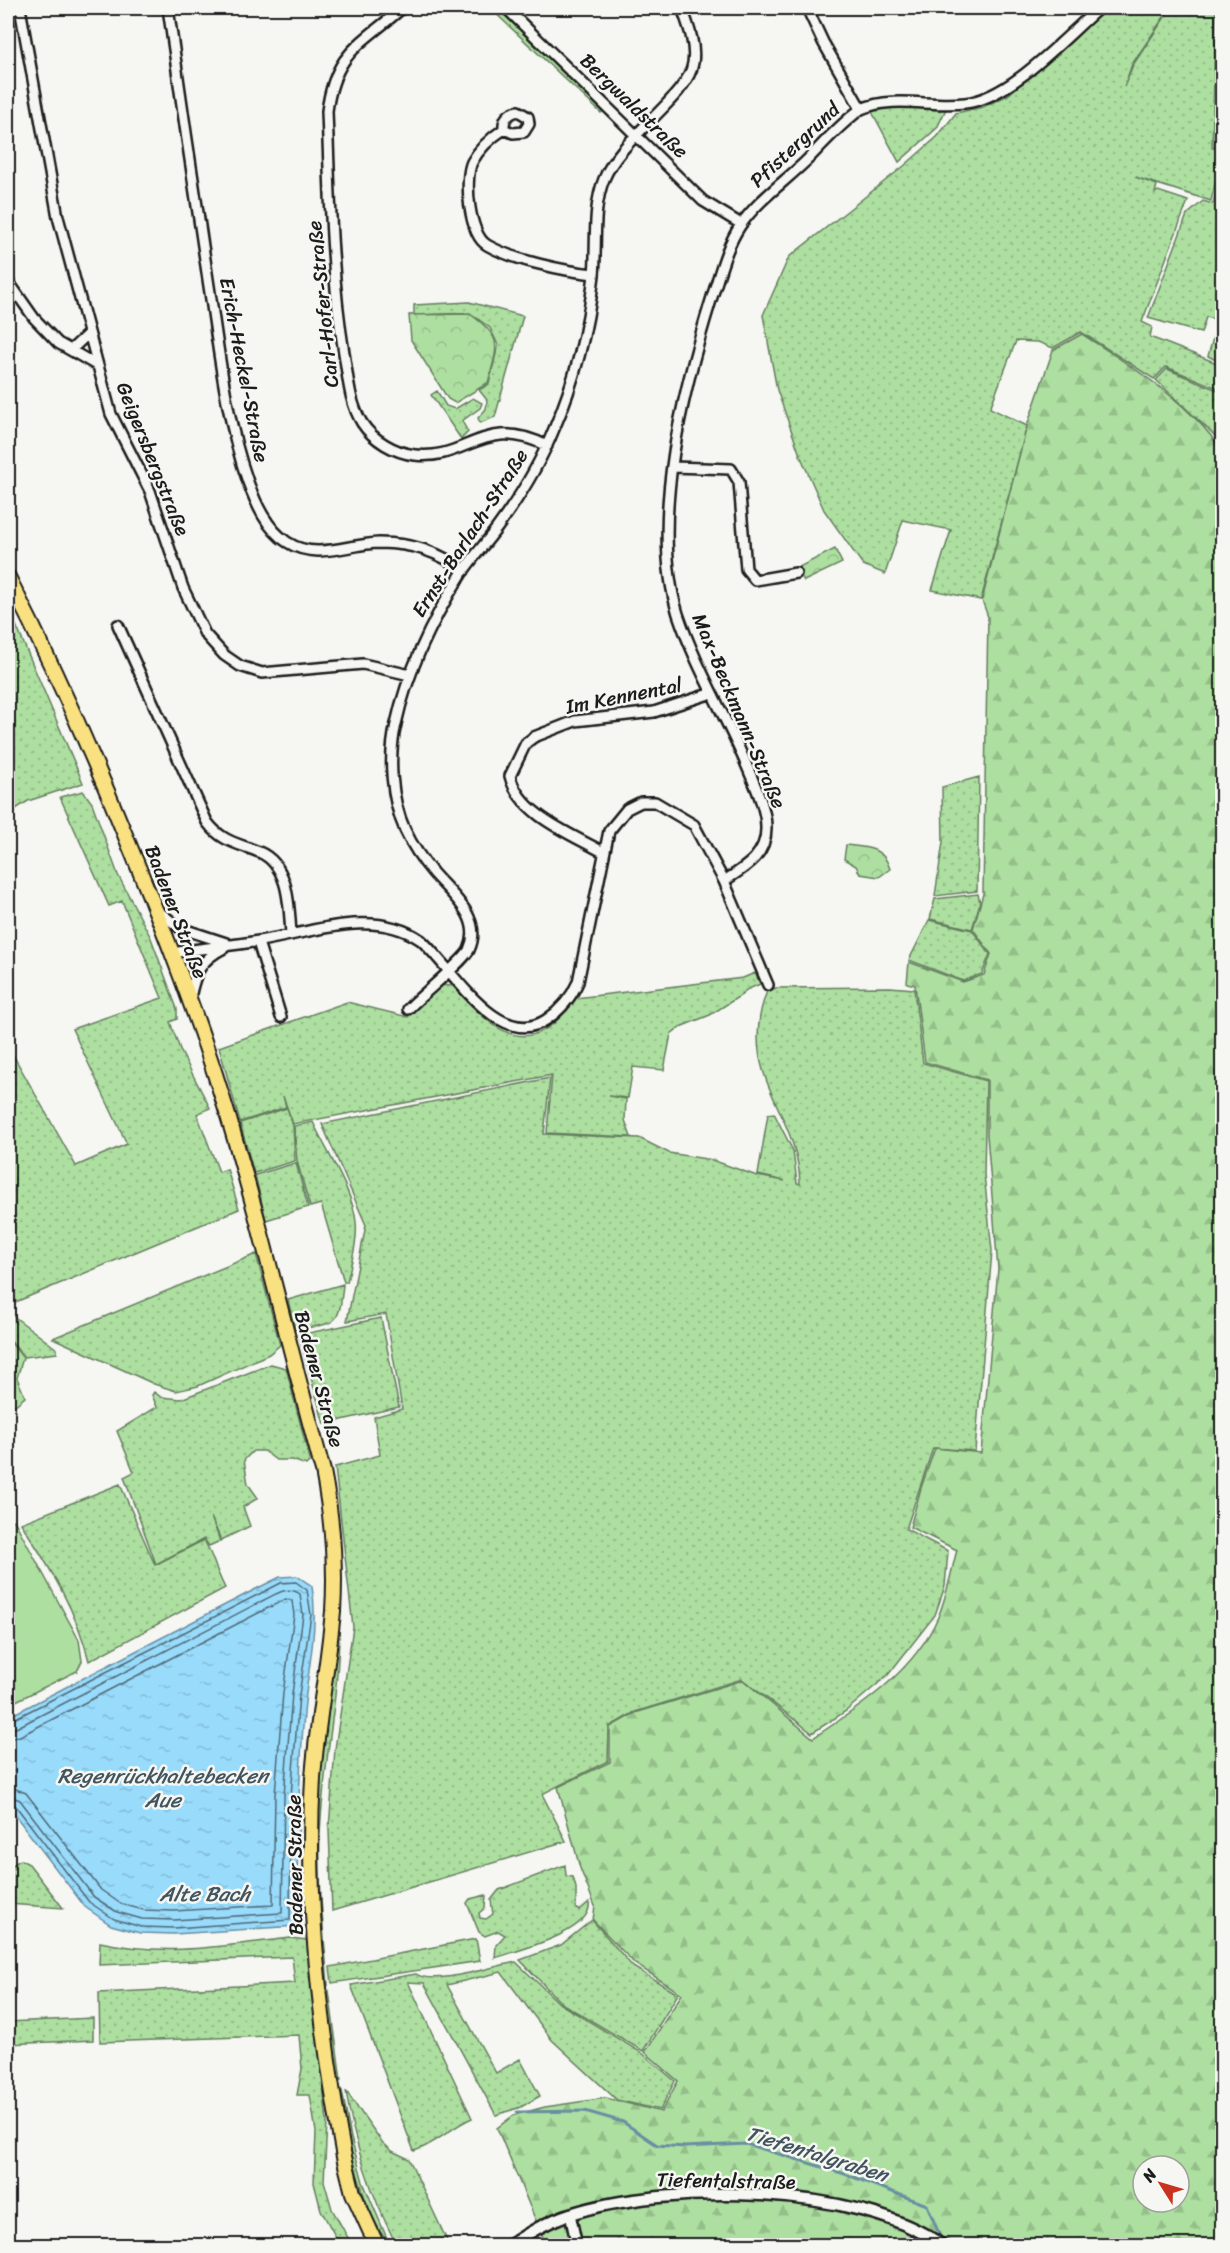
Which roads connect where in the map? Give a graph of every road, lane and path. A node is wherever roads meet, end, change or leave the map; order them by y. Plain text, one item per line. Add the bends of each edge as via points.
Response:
1 (20, 8) edge
2 (168, 8) edge
3 (400, 8) edge
4 (506, 8) edge
5 (682, 8) edge
6 (807, 8) edge
7 (1099, 8) edge
8 (861, 109) junction
9 (504, 129) dead end
10 (637, 133) junction
11 (741, 224) junction
12 (594, 274) junction
13 (8, 281) edge
14 (89, 333) junction
15 (72, 349) junction
16 (98, 366) junction
17 (547, 446) junction
18 (673, 467) junction
19 (464, 571) junction
20 (796, 573) dead end
21 (8, 577) edge
22 (118, 625) dead end
23 (410, 675) junction
24 (712, 693) junction
25 (603, 852) junction
26 (724, 880) junction
27 (157, 910) junction
28 (291, 935) junction
29 (258, 942) junction
30 (231, 944) junction
31 (172, 953) junction
32 (450, 969) junction
33 (768, 985) dead end
34 (189, 1001) junction
35 (408, 1009) dead end
36 (281, 1017) dead end
37 (570, 2214) junction
38 (371, 2239) edge
39 (940, 2243) edge
40 (377, 2246) edge
41 (509, 2246) edge
42 (577, 2246) edge

1 - 14 street, Geigersbergstraße via 58,217
2 - 19 street, Erich-Heckel-Straße via 229,408 248,482 259,508 277,535 300,550 323,552 378,543 406,545 453,562
3 - 17 street, Carl-Hofer-Straße via 338,67 327,111 332,260 352,402 370,432 394,449 412,455 436,454 476,439 506,434
4 - 10 street, Bergwaldstraße
5 - 10 street, Ernst-Barlach-Straße via 693,51 691,72
6 - 8 street
7 - 8 street, Pfistergrund via 1013,84 986,99 950,105 895,100
8 - 11 street, Pfistergrund
9 - 12 street via 479,152 470,167 476,234 486,245 524,258 567,271
10 - 11 street, Bergwaldstraße via 703,201
10 - 12 street, Ernst-Barlach-Straße via 610,165 601,189
11 - 18 street, Max-Beckmann-Straße via 730,243 700,338
12 - 17 street, Ernst-Barlach-Straße via 577,364
13 - 15 street via 34,318 58,343
14 - 15 street
14 - 16 street, Geigersbergstraße
15 - 16 street
16 - 23 street, Geigersbergstraße via 111,414 150,491 192,610 205,634 224,655 240,666 262,673 363,664
17 - 19 street, Ernst-Barlach-Straße via 507,514
18 - 20 street via 731,470 739,482 746,569 755,580
18 - 24 street, Max-Beckmann-Straße via 669,519 671,576 678,612
19 - 23 street, Ernst-Barlach-Straße via 435,619
21 - 27 main road, Badener Straße via 49,658
22 - 28 street via 207,822 226,841 261,853 276,865 285,888
23 - 32 street, Ernst-Barlach-Straße via 392,742 393,781 407,834 471,920 469,951
24 - 25 street, Im Kennental via 654,712 575,721 526,743 510,776 520,798
24 - 26 street, Max-Beckmann-Straße via 752,779 767,825 765,843 757,857
25 - 26 street via 609,831 627,808 655,802 694,825
25 - 32 street via 578,982 556,1013 528,1027 508,1024 478,1004
26 - 33 street
27 - 30 street via 186,931
27 - 31 main road, Badener Straße
28 - 29 street
28 - 32 street via 340,925 392,926 421,940
29 - 30 street
29 - 36 street
30 - 31 street
30 - 34 street via 203,961 196,971
31 - 34 main road, Badener Straße
32 - 35 street, Ernst-Barlach-Straße
34 - 38 main road, Badener Straße via 221,1092 330,1507 333,1612 313,1780 315,1933 344,2157
37 - 39 street, Tiefentalstraße via 647,2197 772,2197 856,2210 900,2223
37 - 41 street, Tiefentalstraße
37 - 42 street
38 - 40 main road, Badener Straße

